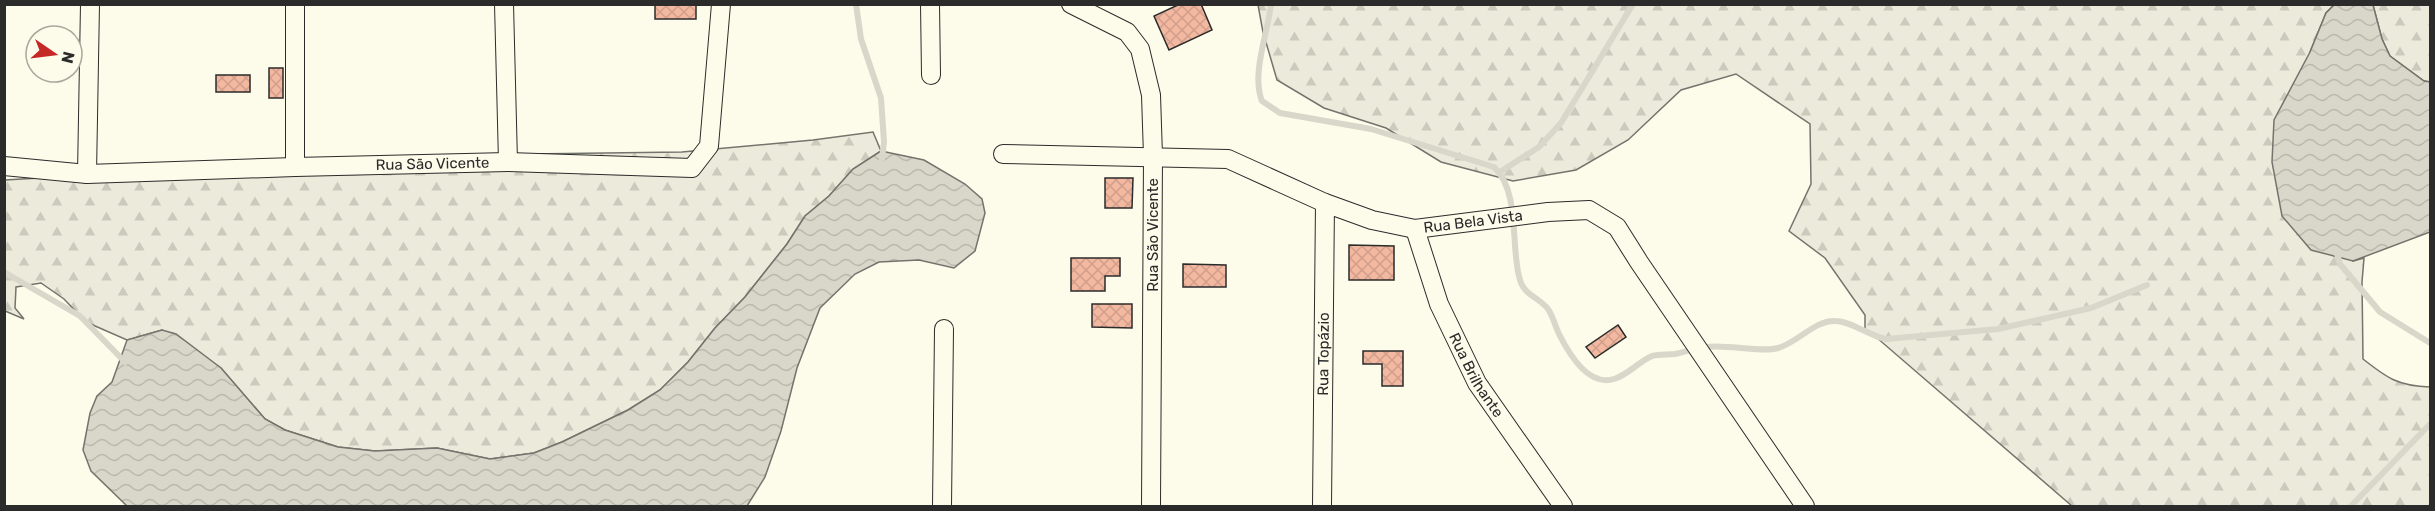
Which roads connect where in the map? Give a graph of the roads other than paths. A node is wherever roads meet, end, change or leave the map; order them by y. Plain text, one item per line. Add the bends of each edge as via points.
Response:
1 (90, 4) edge
2 (295, 4) edge
3 (504, 4) edge
4 (721, 4) edge
5 (930, 4) edge
6 (1071, 4) edge
7 (931, 75) dead end
8 (1003, 154) dead end
9 (1153, 156) junction
10 (508, 162) junction
11 (4, 166) edge
12 (295, 167) junction
13 (87, 174) junction
14 (1325, 203) junction
15 (1415, 229) junction
16 (944, 329) dead end
17 (1321, 506) edge
18 (942, 507) edge
19 (1150, 507) edge
20 (1563, 507) edge
21 (1805, 507) edge

1 - 13 street
2 - 12 street
3 - 10 street
4 - 10 street, Rua São Vicente via 709,146 692,168
5 - 7 street
6 - 9 street, Rua São Vicente via 1127,32 1140,50 1151,95
8 - 9 street, Rua Bela Vista
9 - 14 street, Rua Bela Vista via 1228,159
9 - 19 street, Rua São Vicente
10 - 12 street, Rua São Vicente
11 - 13 street, Rua São Vicente
12 - 13 street, Rua São Vicente
14 - 15 street, Rua Bela Vista via 1372,220
14 - 17 street, Rua Topázio
15 - 20 street, Rua Brilhante via 1439,304 1477,383
15 - 21 street, Rua Bela Vista via 1589,210 1617,227
16 - 18 street

